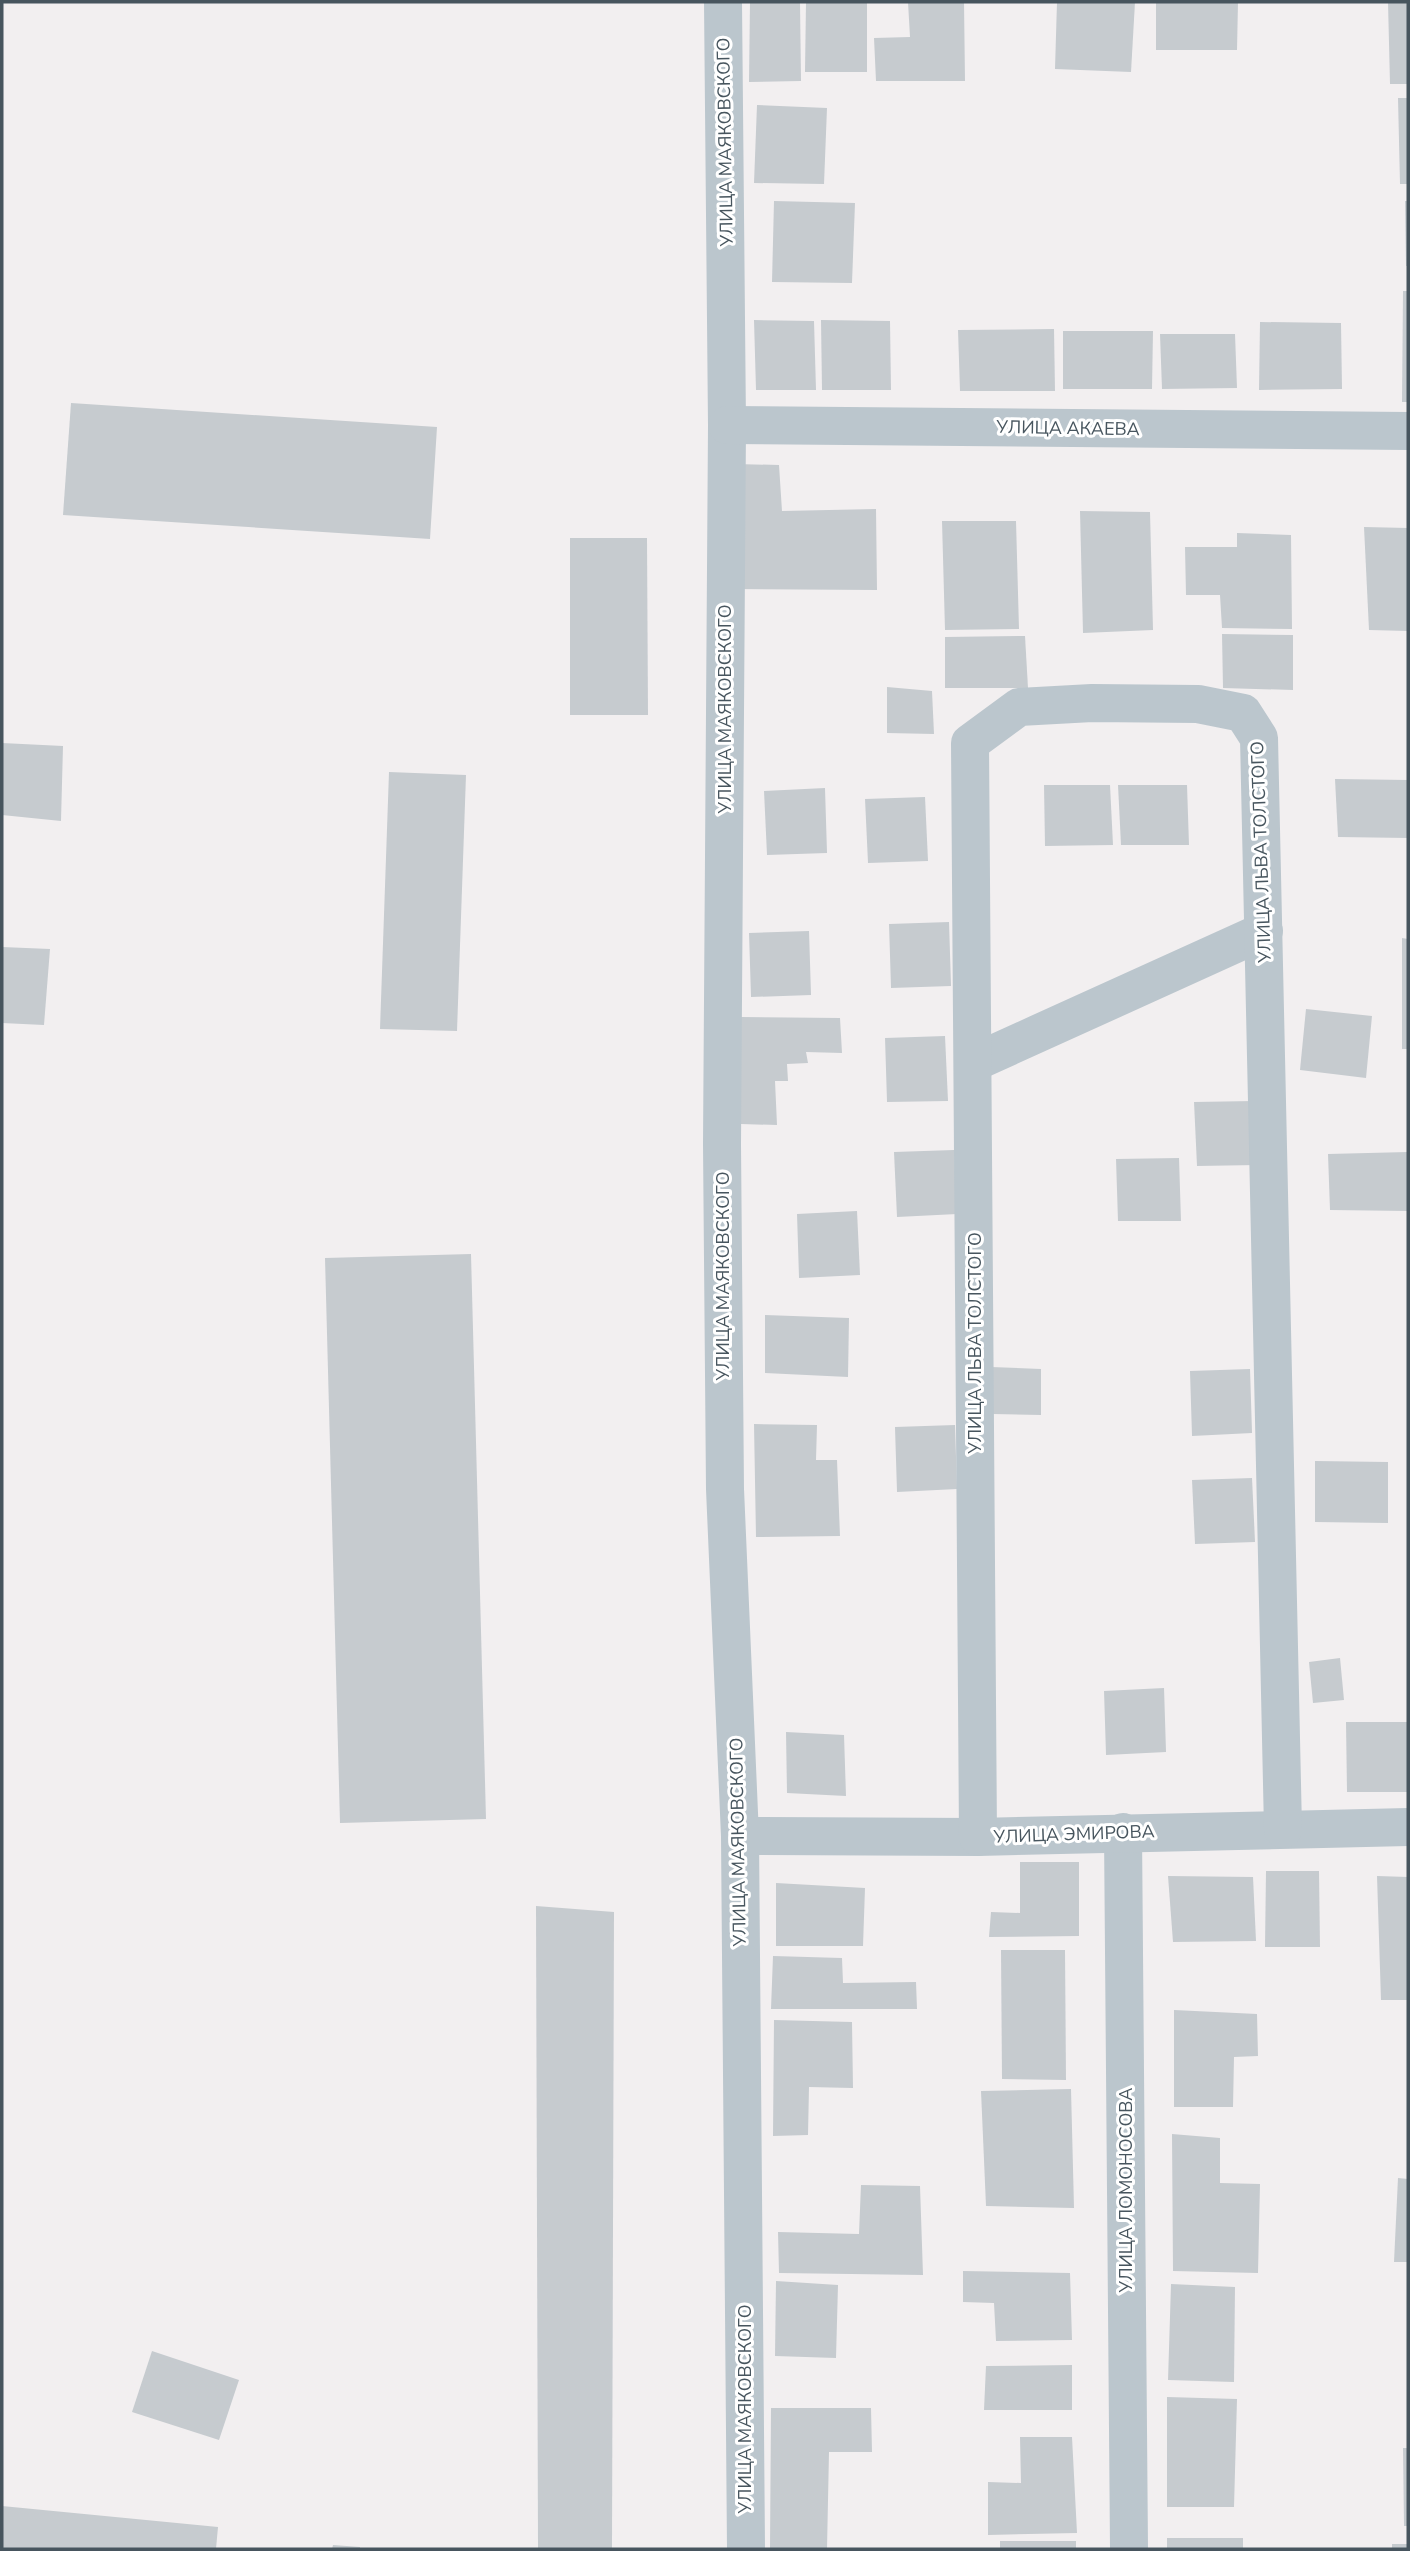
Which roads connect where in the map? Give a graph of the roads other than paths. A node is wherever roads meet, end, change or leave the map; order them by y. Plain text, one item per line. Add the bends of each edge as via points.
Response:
1 (723, 2) edge
2 (727, 425) junction
3 (1408, 431) edge
4 (1264, 930) junction
5 (973, 1063) junction
6 (1408, 1828) edge
7 (1283, 1829) junction
8 (1123, 1832) junction
9 (740, 1836) junction
10 (978, 1837) junction
11 (746, 2549) edge
12 (1129, 2549) edge

1 - 2 street, УЛИЦА МАЯКОВСКОГО
2 - 3 street, УЛИЦА АКАЕВА
2 - 9 street, УЛИЦА МАЯКОВСКОГО via 722,1130 725,1489
4 - 5 street
4 - 5 street, УЛИЦА ЛЬВА ТОЛСТОГО via 1259,738 1243,713 1198,704 1018,707 970,743
4 - 7 street, УЛИЦА ЛЬВА ТОЛСТОГО
5 - 10 street, УЛИЦА ЛЬВА ТОЛСТОГО
6 - 7 street, УЛИЦА ЭМИРОВА
7 - 8 street, УЛИЦА ЭМИРОВА
8 - 10 street, УЛИЦА ЭМИРОВА
8 - 12 street, УЛИЦА ЛОМОНОСОВА
9 - 10 street, УЛИЦА ЭМИРОВА
9 - 11 street, УЛИЦА МАЯКОВСКОГО

